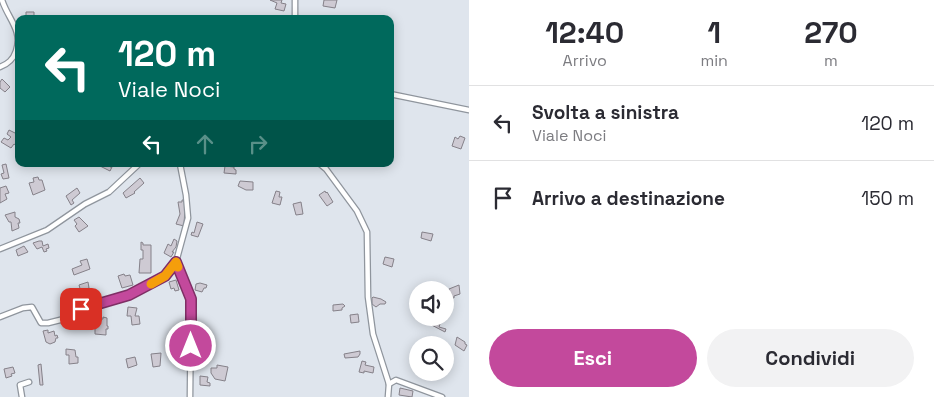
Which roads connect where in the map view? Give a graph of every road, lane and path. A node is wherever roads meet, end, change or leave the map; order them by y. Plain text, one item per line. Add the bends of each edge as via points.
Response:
1 (2, 0) edge
2 (296, 0) edge
3 (295, 15) edge
4 (15, 26) edge
5 (15, 53) edge
6 (0, 67) edge
7 (394, 95) edge
8 (469, 110) edge
9 (136, 167) edge
10 (181, 167) edge
11 (324, 167) edge
12 (0, 250) edge
13 (176, 262) junction
14 (0, 317) edge
15 (29, 382) dead end
16 (389, 384) junction
17 (22, 397) edge
18 (190, 397) edge
19 (388, 397) edge
20 (442, 397) edge

1 - 4 street
2 - 3 street
5 - 6 street via 8,64
7 - 8 street
9 - 12 street via 109,192 47,230
10 - 13 street via 188,218
11 - 16 street via 357,211 367,232 368,297 373,334
13 - 14 street via 165,276 136,292 81,309 68,318 41,323 32,307
13 - 18 street via 191,299
15 - 17 street via 20,385
16 - 19 street
16 - 20 street via 396,380

